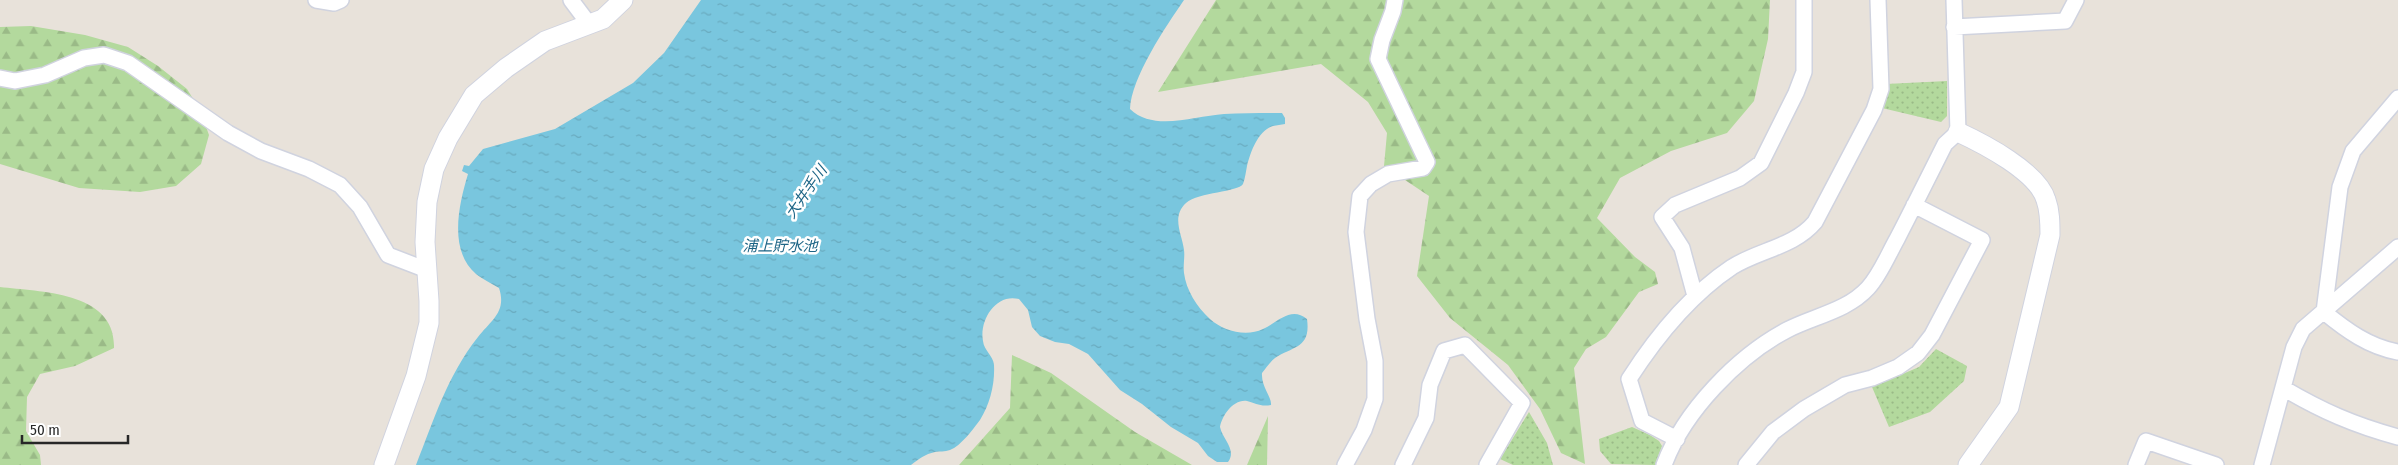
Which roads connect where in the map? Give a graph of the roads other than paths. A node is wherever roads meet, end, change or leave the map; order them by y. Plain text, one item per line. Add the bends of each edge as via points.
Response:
1 (316, 0) edge
2 (341, 0) edge
3 (571, 0) edge
4 (623, 0) edge
5 (1395, 0) edge
6 (1804, 0) edge
7 (1878, 0) edge
8 (1954, 0) edge
9 (2076, 0) edge
10 (589, 24) junction
11 (1954, 27) junction
12 (0, 78) edge
13 (2398, 98) edge
14 (1958, 132) junction
15 (1914, 206) junction
16 (2398, 247) edge
17 (427, 270) junction
18 (1695, 296) junction
19 (2324, 312) junction
20 (2398, 352) edge
21 (2283, 388) junction
22 (2398, 436) edge
23 (1677, 439) junction
24 (2267, 463) edge
25 (384, 465) edge
26 (1345, 465) edge
27 (1403, 465) edge
28 (1487, 465) edge
29 (1664, 465) edge
30 (1746, 465) edge
31 (1968, 465) edge
32 (2136, 465) edge
33 (2216, 465) edge

1 - 2 street via 334,3
3 - 10 street
4 - 10 street via 603,19
5 - 26 street via 1378,59 1427,162 1423,168 1388,174 1371,184 1360,196 1356,232 1366,318 1375,361 1375,399 1364,430
6 - 18 street via 1804,72 1761,163 1740,178 1675,206 1662,217 1682,248
7 - 18 street via 1881,89 1874,110 1815,222 1806,232 1788,242 1732,267
8 - 11 street
9 - 11 street via 2065,21
10 - 17 street via 545,42 506,68 474,95 460,115 429,188 425,242
11 - 14 street
12 - 17 street via 15,81 45,75 84,58 104,55 128,62 228,133 340,185 360,208 388,255
13 - 19 street via 2353,151 2340,187
14 - 15 street via 1945,144
14 - 31 street via 2031,176 2046,198 2050,218 2050,235 2009,408
15 - 23 street via 1868,288 1850,303 1788,329 1756,348 1705,397
15 - 30 street via 1982,240 1932,335 1918,353 1898,367 1845,385 1804,409 1773,432
16 - 19 street
17 - 25 street via 429,308 424,345
18 - 23 street via 1649,348 1629,379 1642,420
19 - 20 street via 2353,335
19 - 21 street via 2304,329 2294,347
21 - 22 street via 2359,426
21 - 24 street
23 - 29 street
27 - 28 street via 1426,418 1430,385 1444,351 1466,345 1522,403
32 - 33 street via 2146,441

